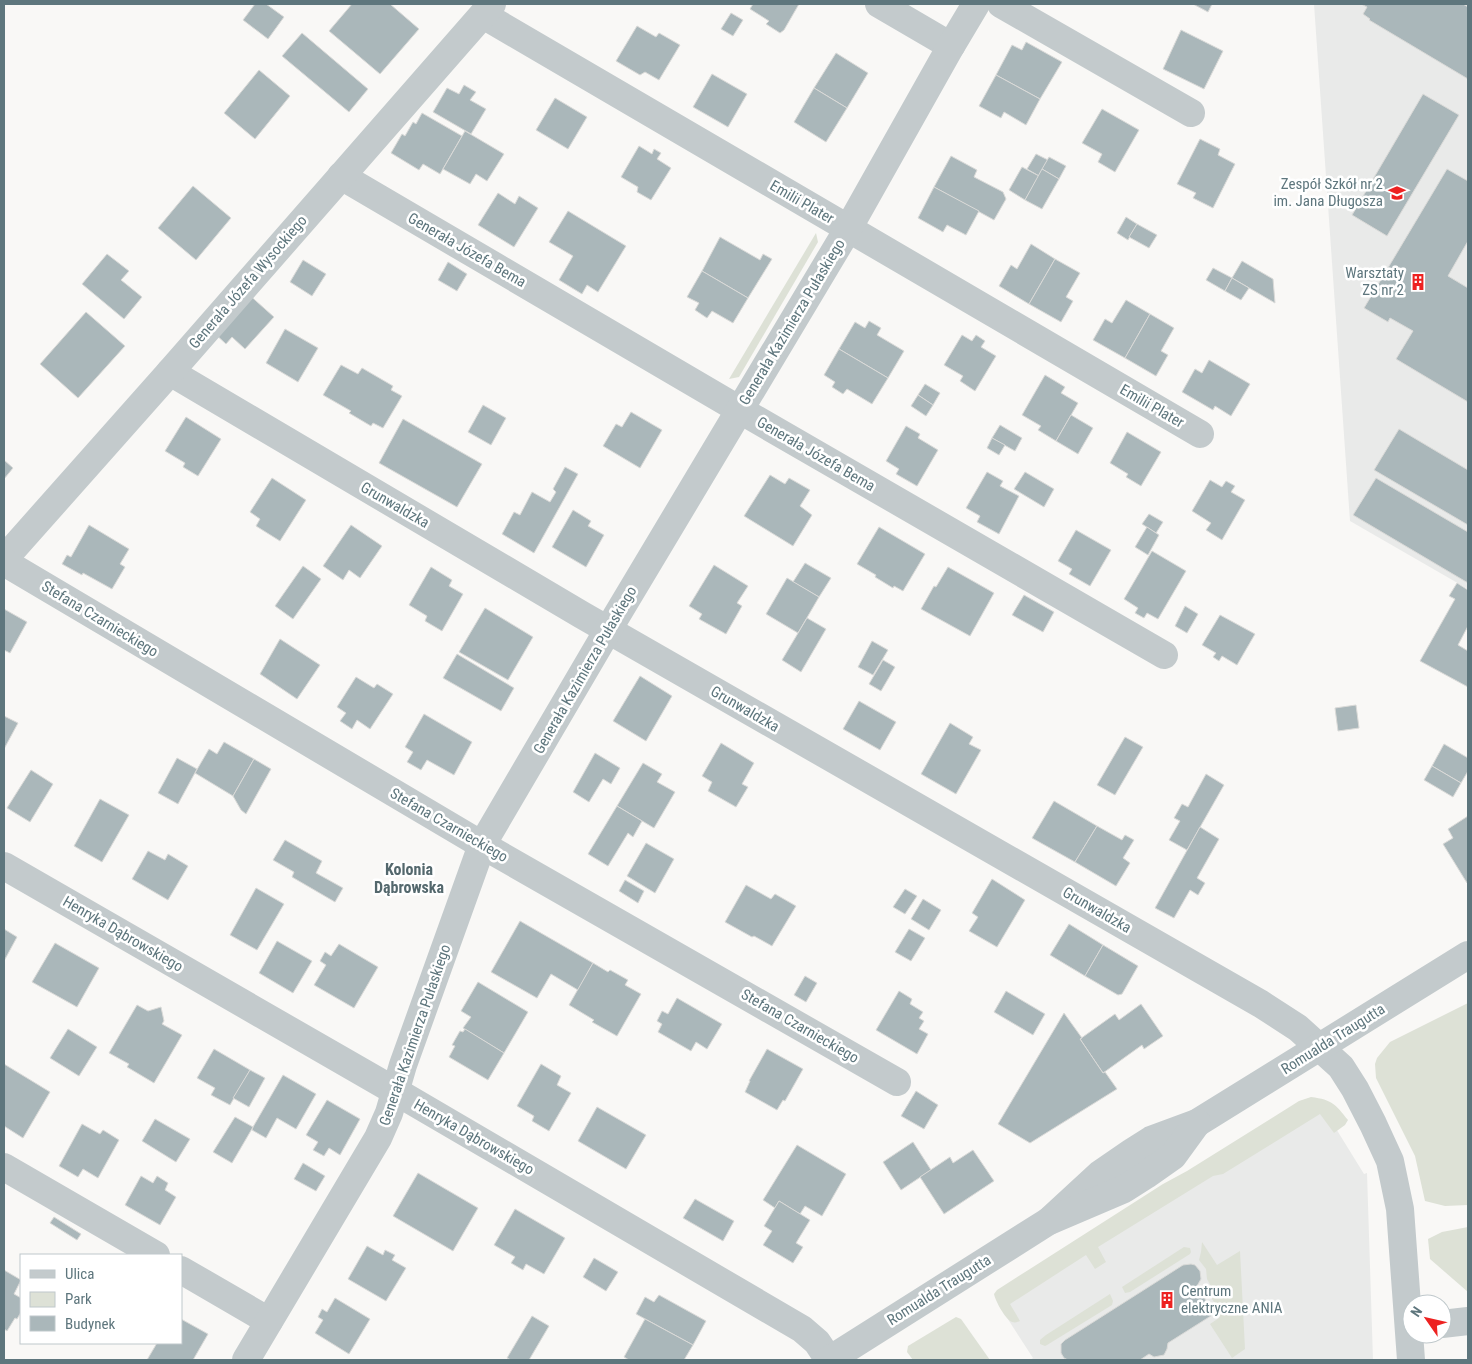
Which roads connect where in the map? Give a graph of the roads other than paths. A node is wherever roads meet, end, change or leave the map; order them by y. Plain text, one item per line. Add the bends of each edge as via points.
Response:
1 (879, 4) edge
2 (976, 4) edge
3 (1001, 4) edge
4 (487, 9) edge
5 (951, 46) junction
6 (1190, 113) dead end
7 (340, 176) junction
8 (848, 229) junction
9 (170, 372) junction
10 (740, 410) junction
11 (1200, 434) dead end
12 (4, 560) edge
13 (608, 630) junction
14 (1164, 655) dead end
15 (482, 845) junction
16 (4, 866) edge
17 (1468, 955) edge
18 (1320, 1046) junction
19 (897, 1082) dead end
20 (395, 1091) junction
21 (4, 1167) edge
22 (154, 1254) edge
23 (182, 1271) edge
24 (1408, 1294) edge
25 (269, 1321) junction
26 (1468, 1321) edge
27 (1452, 1323) edge
28 (1410, 1344) edge
29 (246, 1360) edge
30 (829, 1360) edge
31 (1410, 1360) edge

1 - 5 street
2 - 5 street, Generała Kazimierza Pułaskiego
3 - 6 street
4 - 7 street, Generała Józefa Wysockiego
4 - 8 street, Emilii Plater
5 - 8 street, Generała Kazimierza Pułaskiego
7 - 9 street, Generała Józefa Wysockiego
7 - 10 street, Generała Józefa Bema
8 - 10 street, Generała Kazimierza Pułaskiego
8 - 11 street, Emilii Plater
9 - 12 street, Generała Józefa Wysockiego
9 - 13 street, Grunwaldzka
10 - 13 street, Generała Kazimierza Pułaskiego
10 - 14 street, Generała Józefa Bema
12 - 15 street, Stefana Czarnieckiego
13 - 15 street, Generała Kazimierza Pułaskiego
13 - 18 street, Grunwaldzka via 1261,1004
15 - 19 street, Stefana Czarnieckiego
15 - 20 street, Generała Kazimierza Pułaskiego
16 - 20 street, Henryka Dąbrowskiego
17 - 18 street, Romualda Traugutta
18 - 24 street, Grunwaldzka via 1341,1067 1355,1089 1390,1161 1400,1209
18 - 30 street, Romualda Traugutta via 1197,1123 1173,1156 1146,1175 1124,1189 1049,1221
20 - 25 street, Generała Kazimierza Pułaskiego via 378,1138
20 - 30 street, Henryka Dąbrowskiego via 802,1329 817,1342
21 - 22 street
23 - 25 street
25 - 29 street, Generała Kazimierza Pułaskiego
26 - 27 street
28 - 31 street, Grunwaldzka

